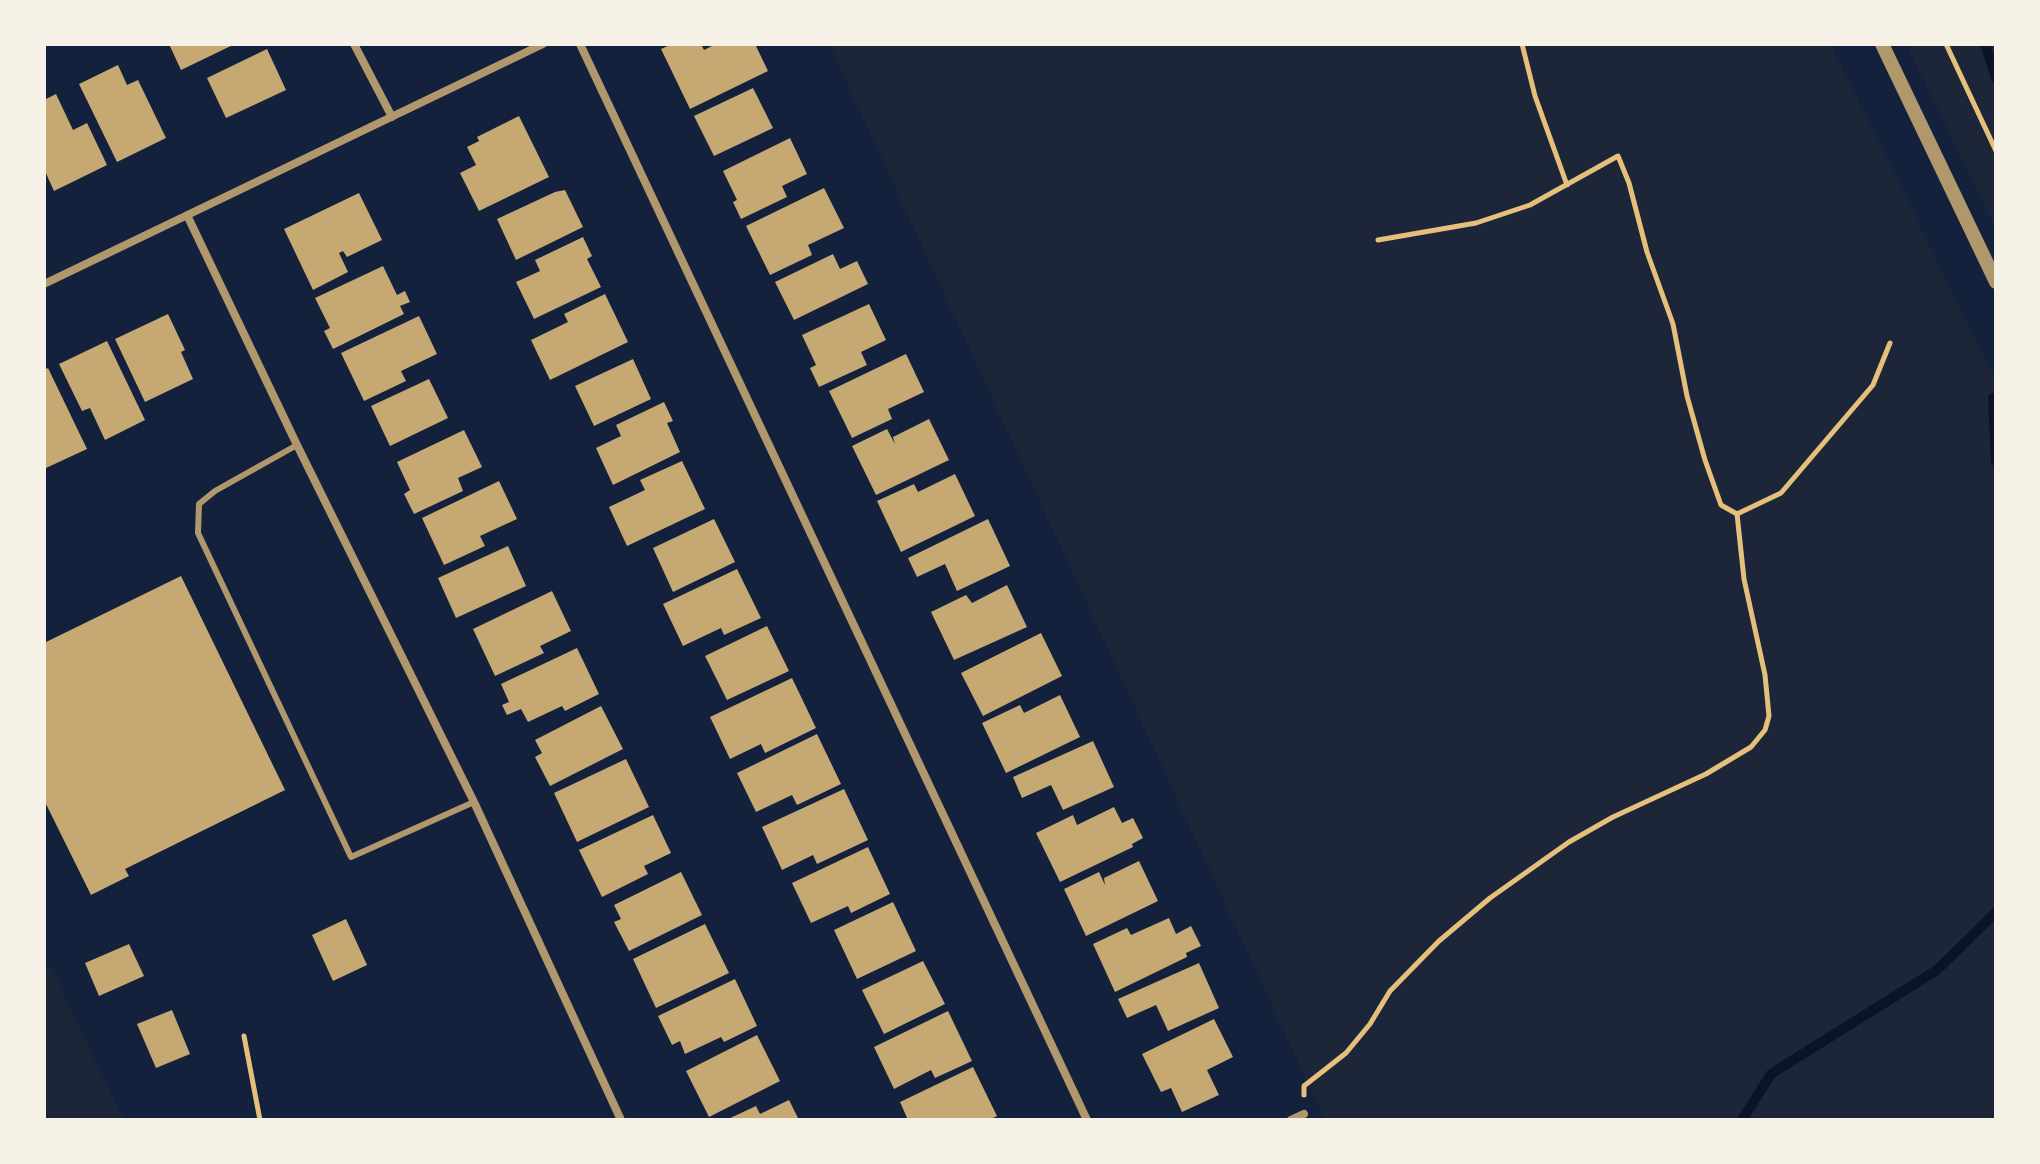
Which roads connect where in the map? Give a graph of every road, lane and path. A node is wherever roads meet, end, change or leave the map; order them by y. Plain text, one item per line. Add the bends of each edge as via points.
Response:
1 (354, 44) edge
2 (543, 44) edge
3 (580, 44) edge
4 (1522, 44) edge
5 (1882, 44) edge
6 (1946, 44) edge
7 (392, 117) junction
8 (1996, 151) edge
9 (1567, 185) junction
10 (187, 215) junction
11 (1378, 240) dead end
12 (1996, 282) edge
13 (44, 284) edge
14 (1890, 343) dead end
15 (297, 445) junction
16 (1737, 514) junction
17 (474, 802) junction
18 (244, 1036) dead end
19 (1304, 1114) joint
20 (260, 1120) edge
21 (621, 1120) edge
22 (1087, 1120) edge
23 (1291, 1120) edge

1 - 7 street
2 - 7 street
3 - 22 street
4 - 9 path
5 - 12 street
6 - 8 path
7 - 10 street
9 - 11 path via 1530,205 1476,223
9 - 16 path via 1618,156 1673,324 1705,460 1721,505
10 - 13 street
10 - 15 street
14 - 16 path via 1873,385 1781,493
15 - 17 street
15 - 17 lane via 199,504 198,533 351,857
16 - 19 path via 1744,579 1765,675 1765,730 1751,747 1569,842 1490,898 1390,991 1346,1053 1304,1086
17 - 21 street
18 - 20 path
19 - 23 street

